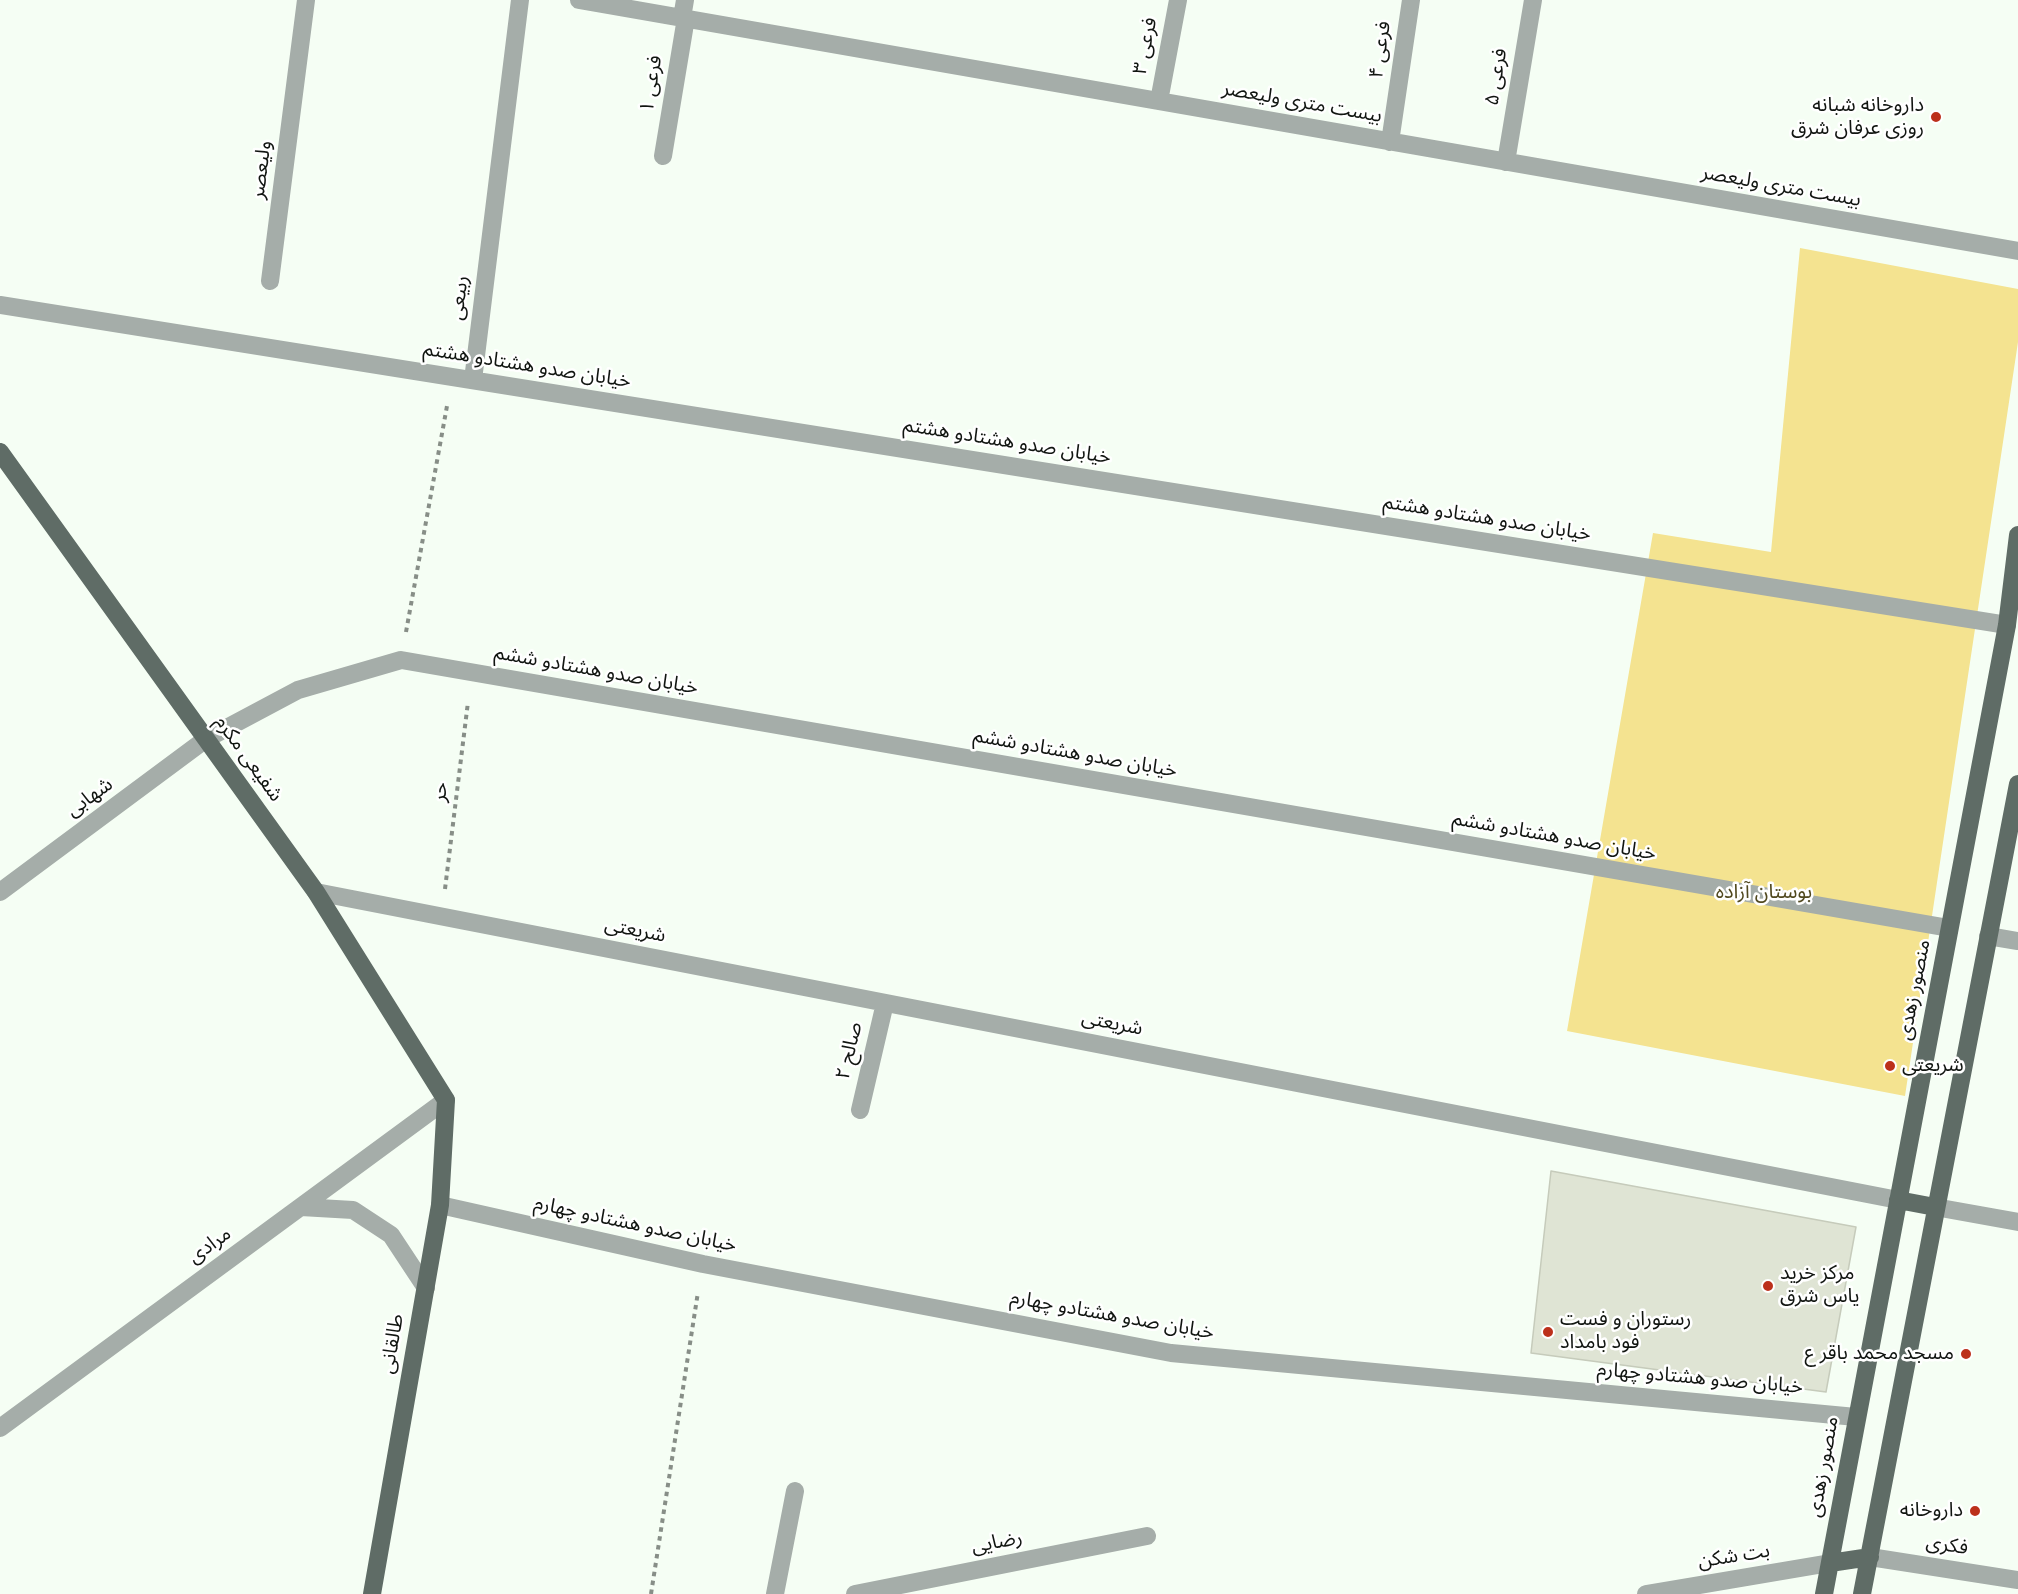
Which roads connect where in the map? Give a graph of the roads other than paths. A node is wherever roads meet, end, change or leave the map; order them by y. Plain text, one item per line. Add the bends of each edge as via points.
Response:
1 (306, 0) edge
2 (520, 0) edge
3 (579, 0) edge
4 (1178, 0) edge
5 (1411, 0) edge
6 (1533, 0) edge
7 (684, 12) edge
8 (1159, 101) junction
9 (1390, 142) junction
10 (663, 156) dead end
11 (1506, 162) junction
12 (2018, 251) edge
13 (270, 281) dead end
14 (0, 305) edge
15 (473, 380) junction
16 (0, 452) edge
17 (2018, 535) edge
18 (2007, 625) junction
19 (206, 739) junction
20 (2018, 784) edge
21 (0, 892) edge
22 (316, 892) junction
23 (1949, 928) junction
24 (1988, 936) junction
25 (2018, 941) edge
26 (885, 1003) junction
27 (446, 1100) junction
28 (860, 1110) dead end
29 (1898, 1200) junction
30 (440, 1205) junction
31 (301, 1207) junction
32 (1935, 1207) junction
33 (2018, 1222) edge
34 (426, 1288) junction
35 (1856, 1417) junction
36 (0, 1428) edge
37 (795, 1491) dead end
38 (1147, 1536) dead end
39 (1870, 1557) junction
40 (1830, 1563) junction
41 (2018, 1580) edge
42 (372, 1594) edge
43 (775, 1594) edge
44 (855, 1594) edge
45 (1646, 1594) edge
46 (1824, 1594) edge
47 (1862, 1594) edge

1 - 13 street, ولیعصر
2 - 15 street, ربیعی
3 - 7 street, بیست متری ولیعصر
4 - 8 street, فرعی ۳
5 - 9 street, فرعی ۴
6 - 11 street, فرعی ۵
7 - 8 street, بیست متری ولیعصر
7 - 10 street, فرعی ۱
8 - 9 street, بیست متری ولیعصر
9 - 11 street, بیست متری ولیعصر
11 - 12 street, بیست متری ولیعصر
14 - 15 street, خیابان صدو هشتادو هشتم
15 - 18 street, خیابان صدو هشتادو هشتم
16 - 19 main road, شفیعی مکرم
17 - 18 main road, منصور زهدی
18 - 23 main road, منصور زهدی
19 - 21 street, شهابی
19 - 22 main road, شفیعی مکرم
19 - 23 street, خیابان صدو هشتادو ششم via 298,690 401,660
20 - 24 main road
22 - 26 street, شریعتی
22 - 27 main road, شفیعی مکرم
23 - 29 main road, منصور زهدی
24 - 25 street
24 - 32 main road
26 - 28 street, صالح ۲
26 - 29 street, شریعتی
27 - 30 main road, طالقانی
27 - 31 street, مرادی
29 - 32 main road
29 - 35 main road, منصور زهدی
30 - 34 main road, طالقانی
30 - 35 street, خیابان صدو هشتادو چهارم via 703,1264 1171,1353
31 - 34 street via 353,1210 391,1235
31 - 36 street, مرادی
32 - 33 street
32 - 39 main road
34 - 42 main road, طالقانی
35 - 40 main road, منصور زهدی
37 - 43 street
38 - 44 street, رضایی
39 - 40 main road
39 - 41 street, فکری
39 - 47 main road
40 - 45 street, بت شکن
40 - 46 main road, منصور زهدی

